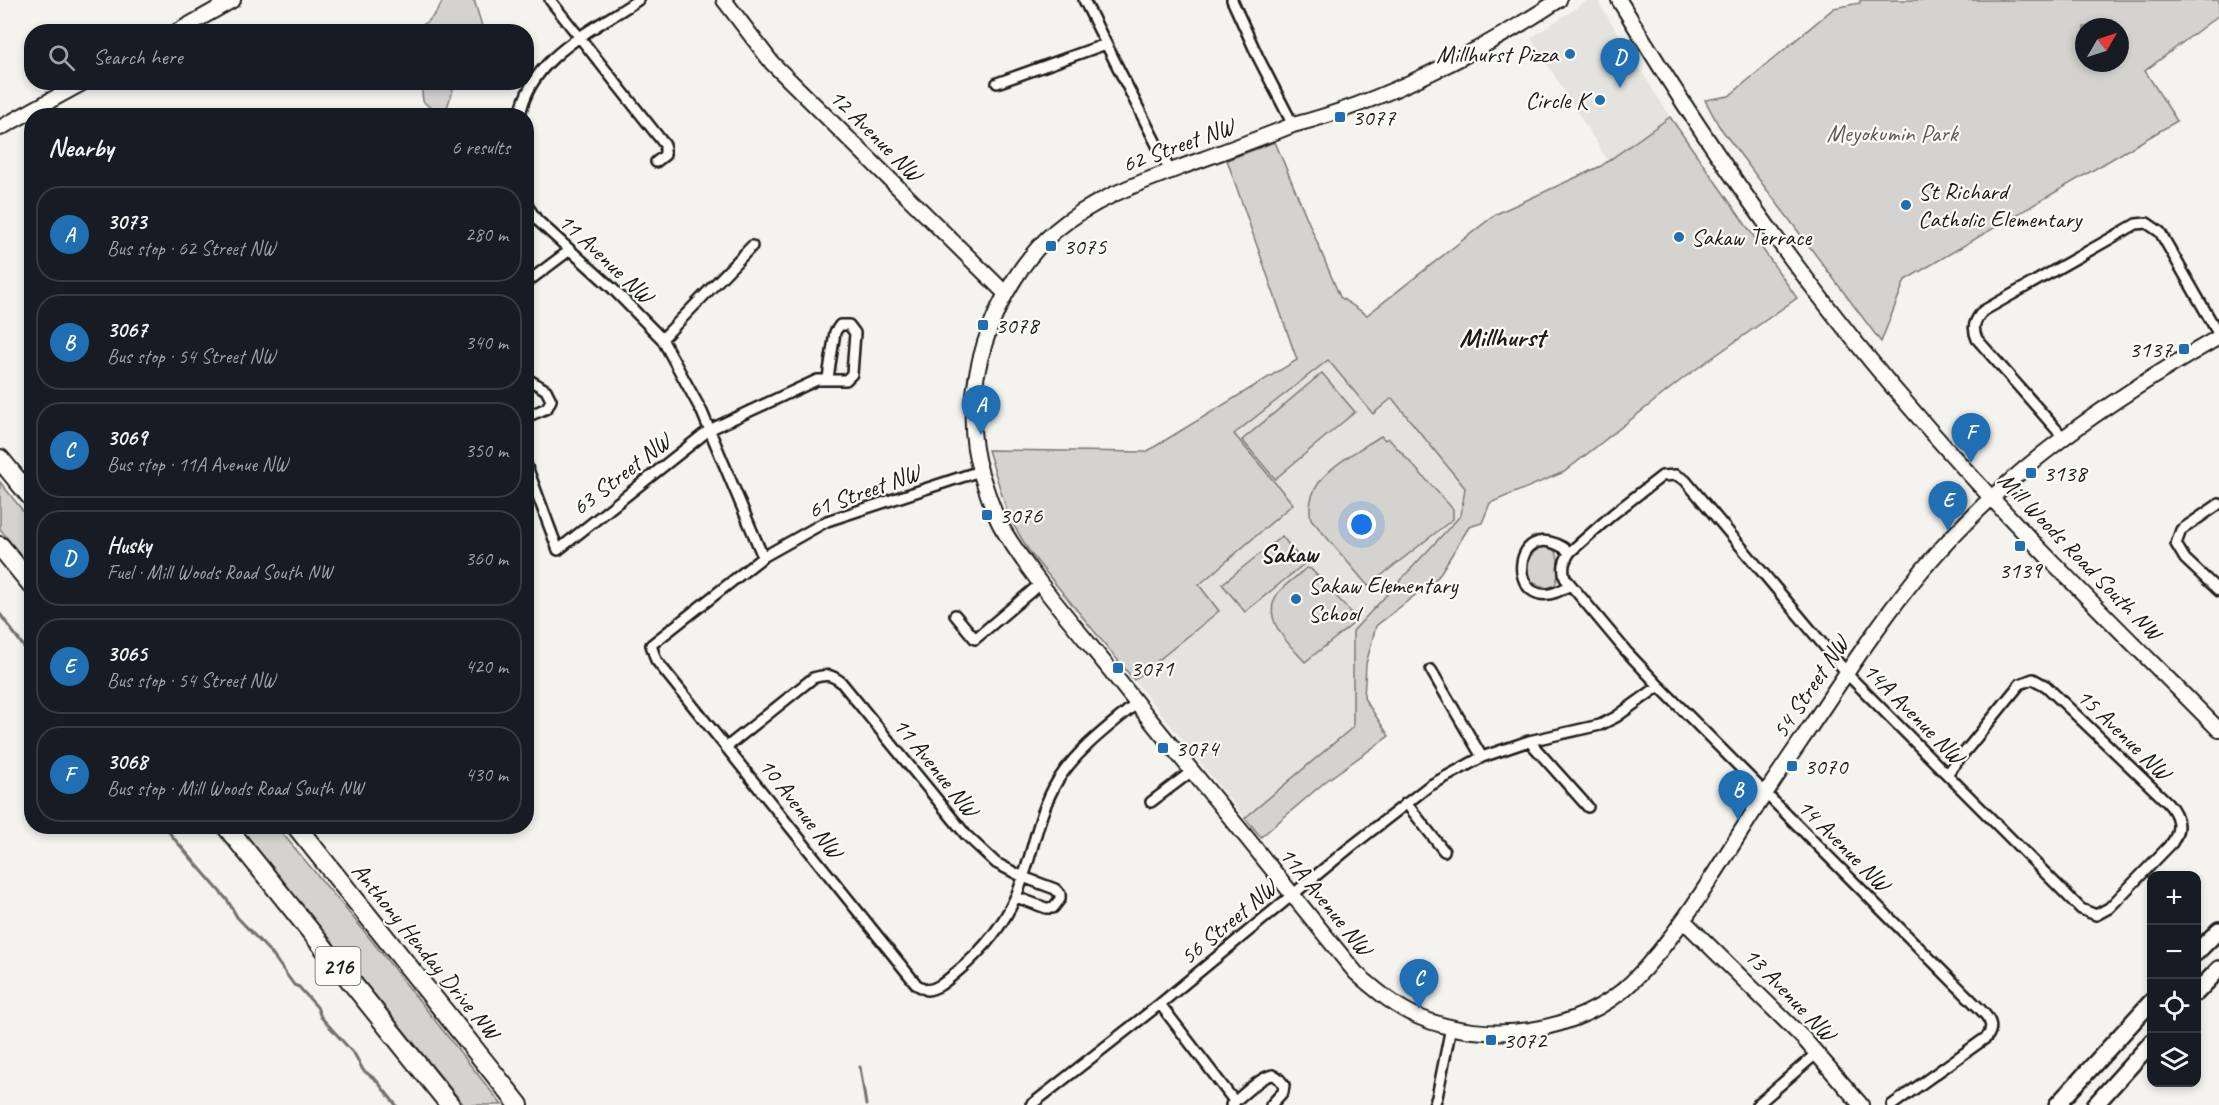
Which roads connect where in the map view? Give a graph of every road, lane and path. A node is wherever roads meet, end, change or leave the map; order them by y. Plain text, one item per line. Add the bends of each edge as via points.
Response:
1 (233, 0) edge
2 (550, 0) edge
3 (638, 0) edge
4 (724, 0) edge
5 (1084, 0) edge
6 (1232, 0) edge
7 (1559, 0) edge
8 (1618, 0) edge
9 (190, 24) edge
10 (580, 38) junction
11 (1106, 44) junction
12 (534, 80) edge
13 (997, 83) dead end
14 (69, 90) edge
15 (527, 90) edge
16 (37, 108) edge
17 (522, 108) edge
18 (24, 115) edge
19 (1293, 125) junction
20 (0, 128) edge
21 (656, 162) dead end
22 (1170, 171) junction
23 (534, 216) edge
24 (752, 246) dead end
25 (570, 250) junction
26 (534, 277) edge
27 (1005, 293) junction
28 (2219, 336) edge
29 (662, 339) junction
30 (828, 378) junction
31 (534, 383) edge
32 (534, 414) edge
33 (709, 430) junction
34 (2063, 437) junction
35 (0, 459) edge
36 (980, 471) junction
37 (534, 486) edge
38 (24, 488) edge
39 (1991, 498) junction
40 (2219, 504) edge
41 (0, 546) edge
42 (1570, 552) junction
43 (763, 557) junction
44 (24, 575) edge
45 (1568, 581) junction
46 (1041, 583) junction
47 (2219, 591) edge
48 (956, 615) dead end
49 (651, 645) joint
50 (1431, 670) dead end
51 (1847, 673) junction
52 (1659, 686) junction
53 (1136, 704) junction
54 (2219, 730) edge
55 (1529, 741) junction
56 (728, 746) junction
57 (1482, 757) junction
58 (1192, 771) junction
59 (1947, 774) junction
60 (1765, 793) junction
61 (1151, 802) dead end
62 (1406, 803) junction
63 (1588, 807) dead end
64 (232, 834) edge
65 (302, 834) edge
66 (1444, 851) dead end
67 (1023, 878) junction
68 (1292, 895) junction
69 (1016, 897) junction
70 (2096, 915) joint
71 (1683, 920) junction
72 (2219, 930) edge
73 (2201, 948) edge
74 (2219, 969) edge
75 (2201, 988) edge
76 (1160, 1004) junction
77 (2147, 1005) edge
78 (1450, 1027) junction
79 (2147, 1046) edge
80 (1817, 1053) junction
81 (2061, 1101) edge
82 (1233, 1103) edge
83 (450, 1105) edge
84 (519, 1105) edge
85 (1031, 1105) edge
86 (1271, 1105) edge
87 (1434, 1105) edge
88 (1757, 1105) edge
89 (1860, 1105) edge
90 (1892, 1105) edge
91 (2095, 1105) edge

1 - 9 street
2 - 10 street
3 - 10 street
4 - 27 street, 12 Avenue NW via 772,63
5 - 11 street
6 - 19 street
7 - 19 street, 62 Street NW via 1409,83 1316,120
8 - 39 street, Mill Woods Road South NW via 1692,117 1797,268 1903,399
10 - 12 street via 551,59
10 - 21 street via 665,145 665,155
11 - 13 street
11 - 22 street
14 - 16 street
15 - 17 street
18 - 20 street
19 - 22 street, 62 Street NW
22 - 27 street, 62 Street NW via 1123,189 1063,225 1025,262
23 - 25 street, 11 Avenue NW
24 - 29 street
25 - 26 street
25 - 29 street, 11 Avenue NW
27 - 36 street, 62 Street NW via 976,374 974,430
28 - 34 street, 54 Street NW via 2126,392
28 - 34 street via 2160,232 2147,223 2136,224 1983,311 1973,326 1977,339
29 - 33 street, 11 Avenue NW
30 - 30 street via 843,381 852,374 855,333 849,325 840,325 835,332
30 - 33 street
31 - 32 street via 546,390 551,400 547,408
33 - 37 street, 63 Street NW via 558,550
33 - 43 street, 11 Avenue NW
34 - 39 street, 54 Street NW
35 - 38 highway
36 - 43 street, 61 Street NW via 827,521
36 - 46 street, 11A Avenue NW via 1000,526
39 - 51 street, 54 Street NW via 1916,577
39 - 54 street, Mill Woods Road South NW
40 - 47 street via 2181,530 2176,540 2181,554
41 - 44 highway
42 - 45 street via 1564,566
42 - 45 street via 1551,542 1536,543 1524,555 1521,572 1529,589 1538,594 1556,593
42 - 51 street, 14A Avenue NW via 1662,476 1676,475 1685,480
43 - 49 street, 61 Street NW
45 - 52 street, 14 Avenue NW
46 - 48 street via 975,639
46 - 53 street, 11A Avenue NW
49 - 56 street, 10 Avenue NW via 656,660
50 - 57 street
51 - 59 street, 14A Avenue NW
51 - 60 street, 54 Street NW
52 - 55 street, 56 Street NW via 1600,724
52 - 60 street, 14 Avenue NW
53 - 58 street, 11A Avenue NW
53 - 67 street via 1084,747 1060,778 1047,800
55 - 57 street, 56 Street NW
55 - 63 street
56 - 67 street, 11 Avenue NW via 813,678 834,676 966,836 996,863
56 - 69 street, 10 Avenue NW via 917,985 927,990 939,986 969,962 997,931
57 - 62 street, 56 Street NW
58 - 61 street
58 - 68 street, 11A Avenue NW
59 - 70 street, 14A Avenue NW via 2081,909
59 - 70 street, 15 Avenue NW via 2020,684 2033,679 2046,686 2177,815 2178,831 2172,843 2109,908
60 - 71 street, 54 Street NW
60 - 90 street, 14 Avenue NW via 1990,1021 1990,1032 1982,1041
62 - 66 street
62 - 68 street, 56 Street NW
64 - 83 highway, 216
65 - 84 highway, Anthony Henday Drive NW / 216
67 - 69 street
67 - 69 street, 11 Avenue NW via 1055,889 1060,899 1053,908 1046,908
68 - 76 street, 56 Street NW
68 - 78 street, 11A Avenue NW via 1356,974 1403,1009
71 - 78 street, 54 Street NW via 1630,984 1591,1011 1529,1031
71 - 80 street, 13 Avenue NW
72 - 73 main road
74 - 75 main road
76 - 82 street
76 - 85 street, 56 Street NW
77 - 81 main road
78 - 87 street
79 - 91 main road
80 - 88 street
80 - 89 street, 13 Avenue NW
82 - 86 street via 1273,1075 1284,1085

